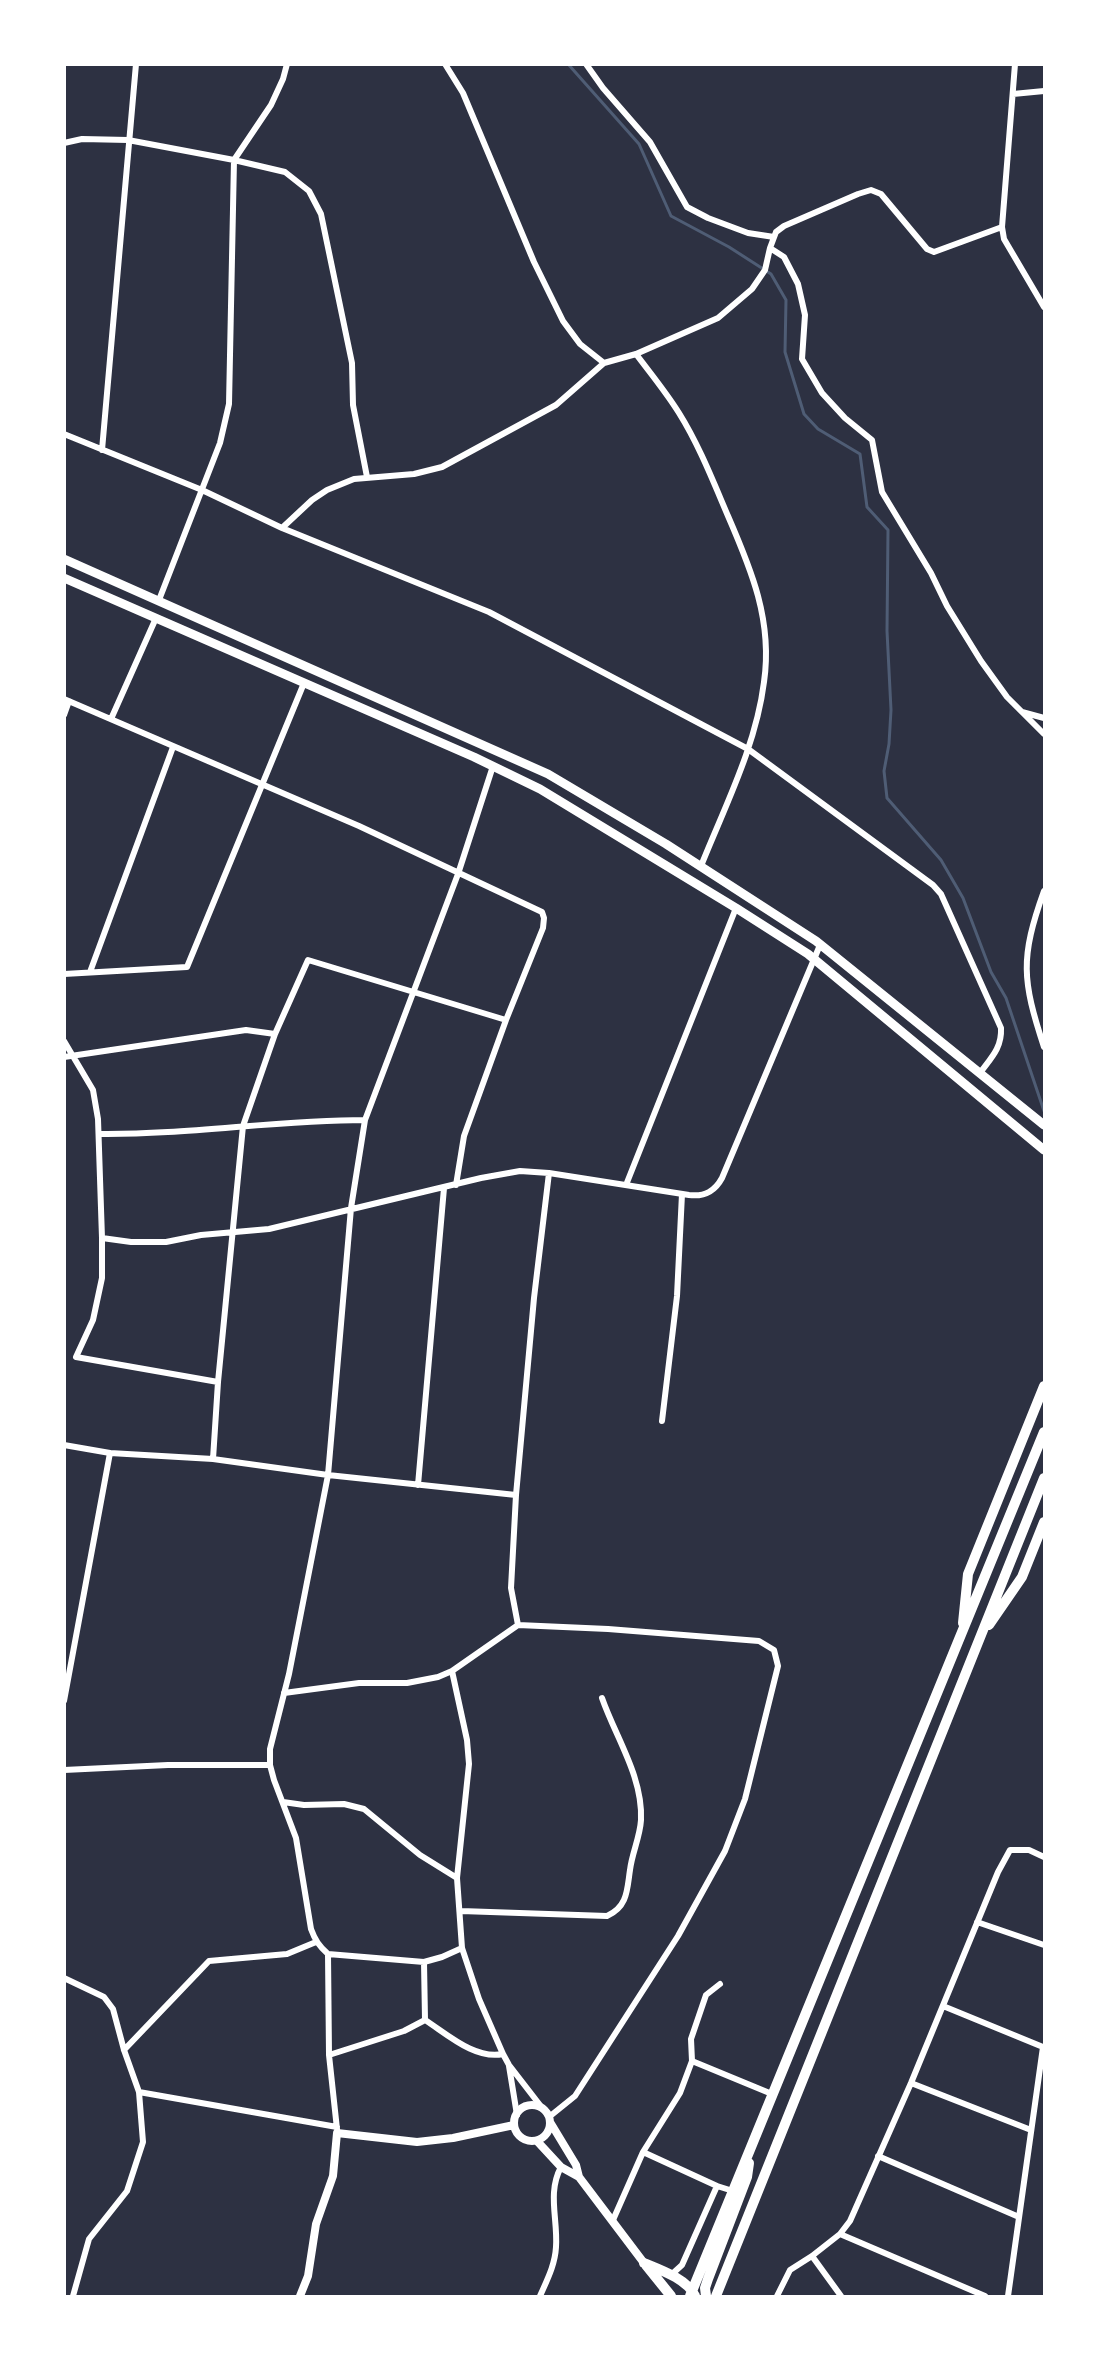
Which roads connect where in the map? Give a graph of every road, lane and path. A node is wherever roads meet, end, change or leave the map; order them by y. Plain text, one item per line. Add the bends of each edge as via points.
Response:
1 (136, 64) edge
2 (286, 64) edge
3 (445, 64) edge
4 (586, 64) edge
5 (1015, 64) edge
6 (1044, 91) edge
7 (1013, 94) junction
8 (128, 140) junction
9 (64, 143) edge
10 (234, 160) junction
11 (1002, 227) junction
12 (774, 237) junction
13 (770, 248) junction
14 (1044, 307) edge
15 (636, 354) junction
16 (604, 363) junction
17 (64, 434) edge
18 (102, 450) junction
19 (367, 477) junction
20 (202, 490) junction
21 (282, 528) junction
22 (64, 559) edge
23 (64, 578) edge
24 (159, 600) junction
25 (156, 618) junction
26 (304, 683) junction
27 (67, 700) edge
28 (1022, 712) junction
29 (64, 715) edge
30 (1044, 718) edge
31 (111, 719) junction
32 (1044, 734) edge
33 (173, 747) junction
34 (748, 749) junction
35 (493, 766) junction
36 (262, 785) junction
37 (701, 866) junction
38 (458, 874) junction
39 (1044, 891) edge
40 (736, 908) junction
41 (820, 945) junction
42 (814, 959) junction
43 (90, 972) junction
44 (64, 974) edge
45 (413, 992) junction
46 (506, 1020) junction
47 (275, 1034) junction
48 (64, 1041) edge
49 (1044, 1047) edge
50 (75, 1056) junction
51 (64, 1057) edge
52 (980, 1073) junction
53 (365, 1120) junction
54 (1044, 1125) edge
55 (243, 1126) junction
56 (99, 1134) junction
57 (1044, 1150) edge
58 (549, 1173) junction
59 (456, 1185) junction
60 (626, 1185) junction
61 (444, 1188) junction
62 (682, 1194) junction
63 (351, 1208) junction
64 (232, 1233) junction
65 (102, 1238) junction
66 (218, 1382) junction
67 (1044, 1386) edge
68 (662, 1421) dead end
69 (1044, 1432) edge
70 (64, 1445) edge
71 (110, 1453) junction
72 (213, 1459) junction
73 (328, 1475) junction
74 (1044, 1478) edge
75 (418, 1485) junction
76 (516, 1495) junction
77 (1044, 1522) edge
78 (518, 1625) junction
79 (962, 1634) junction
80 (978, 1640) junction
81 (452, 1671) junction
82 (284, 1693) junction
83 (602, 1698) dead end
84 (64, 1701) edge
85 (270, 1765) junction
86 (64, 1770) edge
87 (283, 1802) junction
88 (1044, 1857) edge
89 (457, 1878) junction
90 (460, 1911) junction
91 (978, 1922) junction
92 (316, 1942) junction
93 (1044, 1945) edge
94 (462, 1948) junction
95 (328, 1954) junction
96 (424, 1962) junction
97 (64, 1977) edge
98 (720, 1984) dead end
99 (943, 2006) junction
100 (424, 2020) junction
101 (1044, 2047) edge
102 (124, 2050) junction
103 (503, 2054) junction
104 (329, 2055) junction
105 (692, 2061) junction
106 (509, 2066) junction
107 (911, 2083) junction
108 (139, 2092) junction
109 (772, 2094) junction
110 (543, 2109) junction
111 (516, 2115) junction
112 (550, 2120) junction
113 (514, 2125) junction
114 (337, 2130) junction
115 (1031, 2130) junction
116 (537, 2141) junction
117 (751, 2148) junction
118 (643, 2152) junction
119 (878, 2156) junction
120 (561, 2167) junction
121 (579, 2177) junction
122 (717, 2186) junction
123 (733, 2191) junction
124 (1019, 2217) junction
125 (613, 2220) junction
126 (840, 2234) junction
127 (812, 2256) junction
128 (644, 2263) junction
129 (725, 2274) junction
130 (671, 2275) junction
131 (692, 2294) edge
132 (74, 2296) edge
133 (300, 2296) edge
134 (540, 2296) edge
135 (664, 2296) edge
136 (671, 2296) edge
137 (707, 2296) edge
138 (716, 2296) edge
139 (727, 2296) edge
140 (777, 2296) edge
141 (841, 2296) edge
142 (985, 2296) edge
143 (1008, 2296) edge

1 - 8 street
2 - 10 street via 271,105
3 - 16 street via 463,93 563,321 580,344
4 - 12 street via 650,142 687,207 748,233
5 - 7 street
6 - 7 street
7 - 11 street
8 - 9 street via 82,139
8 - 10 street
8 - 18 street
10 - 19 street via 285,172 301,183 321,214 352,363 353,405
10 - 20 street via 230,387 220,443
11 - 12 street via 934,252 927,249 881,194 871,190 784,226
11 - 14 street
12 - 13 street
13 - 15 street via 765,270 752,289 718,318
13 - 28 street via 784,257 798,284 805,315 802,359 822,393 872,440 882,492 981,661
15 - 16 street
15 - 34 street via 680,414 752,572 761,604 766,654 760,708
16 - 19 street via 556,405 457,460 430,471
17 - 18 street
18 - 20 street
19 - 21 street via 327,490
20 - 21 street
20 - 24 street
21 - 34 street via 489,612
22 - 24 main road
23 - 25 main road
24 - 37 main road via 548,774
25 - 26 main road
25 - 31 street
26 - 35 main road
26 - 36 street
27 - 29 street
27 - 31 street
28 - 30 street
28 - 32 street
31 - 33 street
33 - 36 street
33 - 43 street
34 - 37 street
34 - 52 street via 941,894 1001,1028 998,1050
35 - 38 street
35 - 40 main road via 540,789
36 - 38 street
36 - 43 street via 187,968
37 - 41 main road
38 - 45 street
38 - 46 street via 542,912 544,918
39 - 49 street via 1029,938 1026,973
40 - 42 main road
40 - 60 street
41 - 42 street
41 - 52 main road
42 - 57 main road
42 - 62 street via 719,1184 704,1195
43 - 44 street
45 - 46 street
45 - 47 street via 308,960
45 - 53 street
46 - 59 street via 464,1136
47 - 50 street via 246,1030
47 - 55 street
48 - 50 street
50 - 51 street
50 - 56 street via 93,1090
52 - 54 main road
53 - 55 street
53 - 63 street
55 - 56 street
55 - 64 street
56 - 65 street
58 - 59 street via 520,1171
58 - 60 street
58 - 76 street
59 - 61 street
60 - 62 street
61 - 63 street
61 - 75 street
62 - 68 street via 677,1296
63 - 64 street via 269,1229
63 - 73 street
64 - 65 street via 148,1242
64 - 66 street
65 - 66 street via 97,1307 76,1357
66 - 72 street
67 - 79 highway via 968,1574
69 - 79 highway
70 - 71 street
71 - 72 street
71 - 84 street
72 - 73 street
73 - 75 street
73 - 82 street
74 - 80 highway
75 - 76 street
76 - 78 street via 511,1588
77 - 80 highway via 1022,1576
78 - 81 street
78 - 112 street via 759,1641 774,1650 778,1666 737,1825 720,1861 678,1936 575,2096
79 - 109 highway
80 - 129 highway
81 - 82 street via 415,1682 359,1683
81 - 89 street via 469,1764
82 - 85 street via 270,1749
83 - 90 street via 632,1770 640,1808 624,1902 607,1916
85 - 86 street
85 - 87 street
87 - 89 street via 344,1804 364,1809 420,1855
87 - 92 street via 296,1838
88 - 91 street via 1029,1850 1010,1850
89 - 90 street
90 - 94 street
91 - 93 street
91 - 99 street
92 - 95 street
92 - 102 street via 287,1954 209,1961
94 - 96 street
94 - 103 street
95 - 96 street
95 - 104 street
96 - 100 street
97 - 102 street via 109,2002
98 - 105 street via 706,1995 698,2013 691,2039
99 - 101 street
99 - 107 street
100 - 103 street via 477,2053
100 - 104 street via 404,2031
101 - 115 street
102 - 108 street
103 - 106 street
104 - 114 street
105 - 109 street
105 - 118 street via 680,2093
106 - 110 street
106 - 111 street
107 - 115 street
107 - 119 street
108 - 114 street
108 - 132 street via 143,2142 127,2191 89,2239
109 - 117 highway
110 - 111 street via 528,2106
110 - 112 street
111 - 113 street
112 - 116 street via 548,2132
112 - 121 street
113 - 114 street via 426,2141 400,2141
113 - 116 street via 522,2138
114 - 133 street via 333,2176 316,2224 308,2276
115 - 124 street
116 - 120 street
117 - 123 highway
117 - 137 highway via 747,2177 708,2279
118 - 122 street
118 - 125 street
119 - 124 street
119 - 126 street via 850,2221
120 - 121 street
120 - 134 street via 553,2193 555,2256
121 - 125 street
122 - 123 street
122 - 130 street via 682,2265
123 - 131 highway
124 - 143 street
125 - 128 street
126 - 127 street
126 - 142 street
127 - 140 street via 790,2270
127 - 141 street
128 - 130 highway
128 - 135 highway
128 - 136 highway
129 - 138 highway
129 - 139 highway
130 - 131 highway
131 - 137 highway

